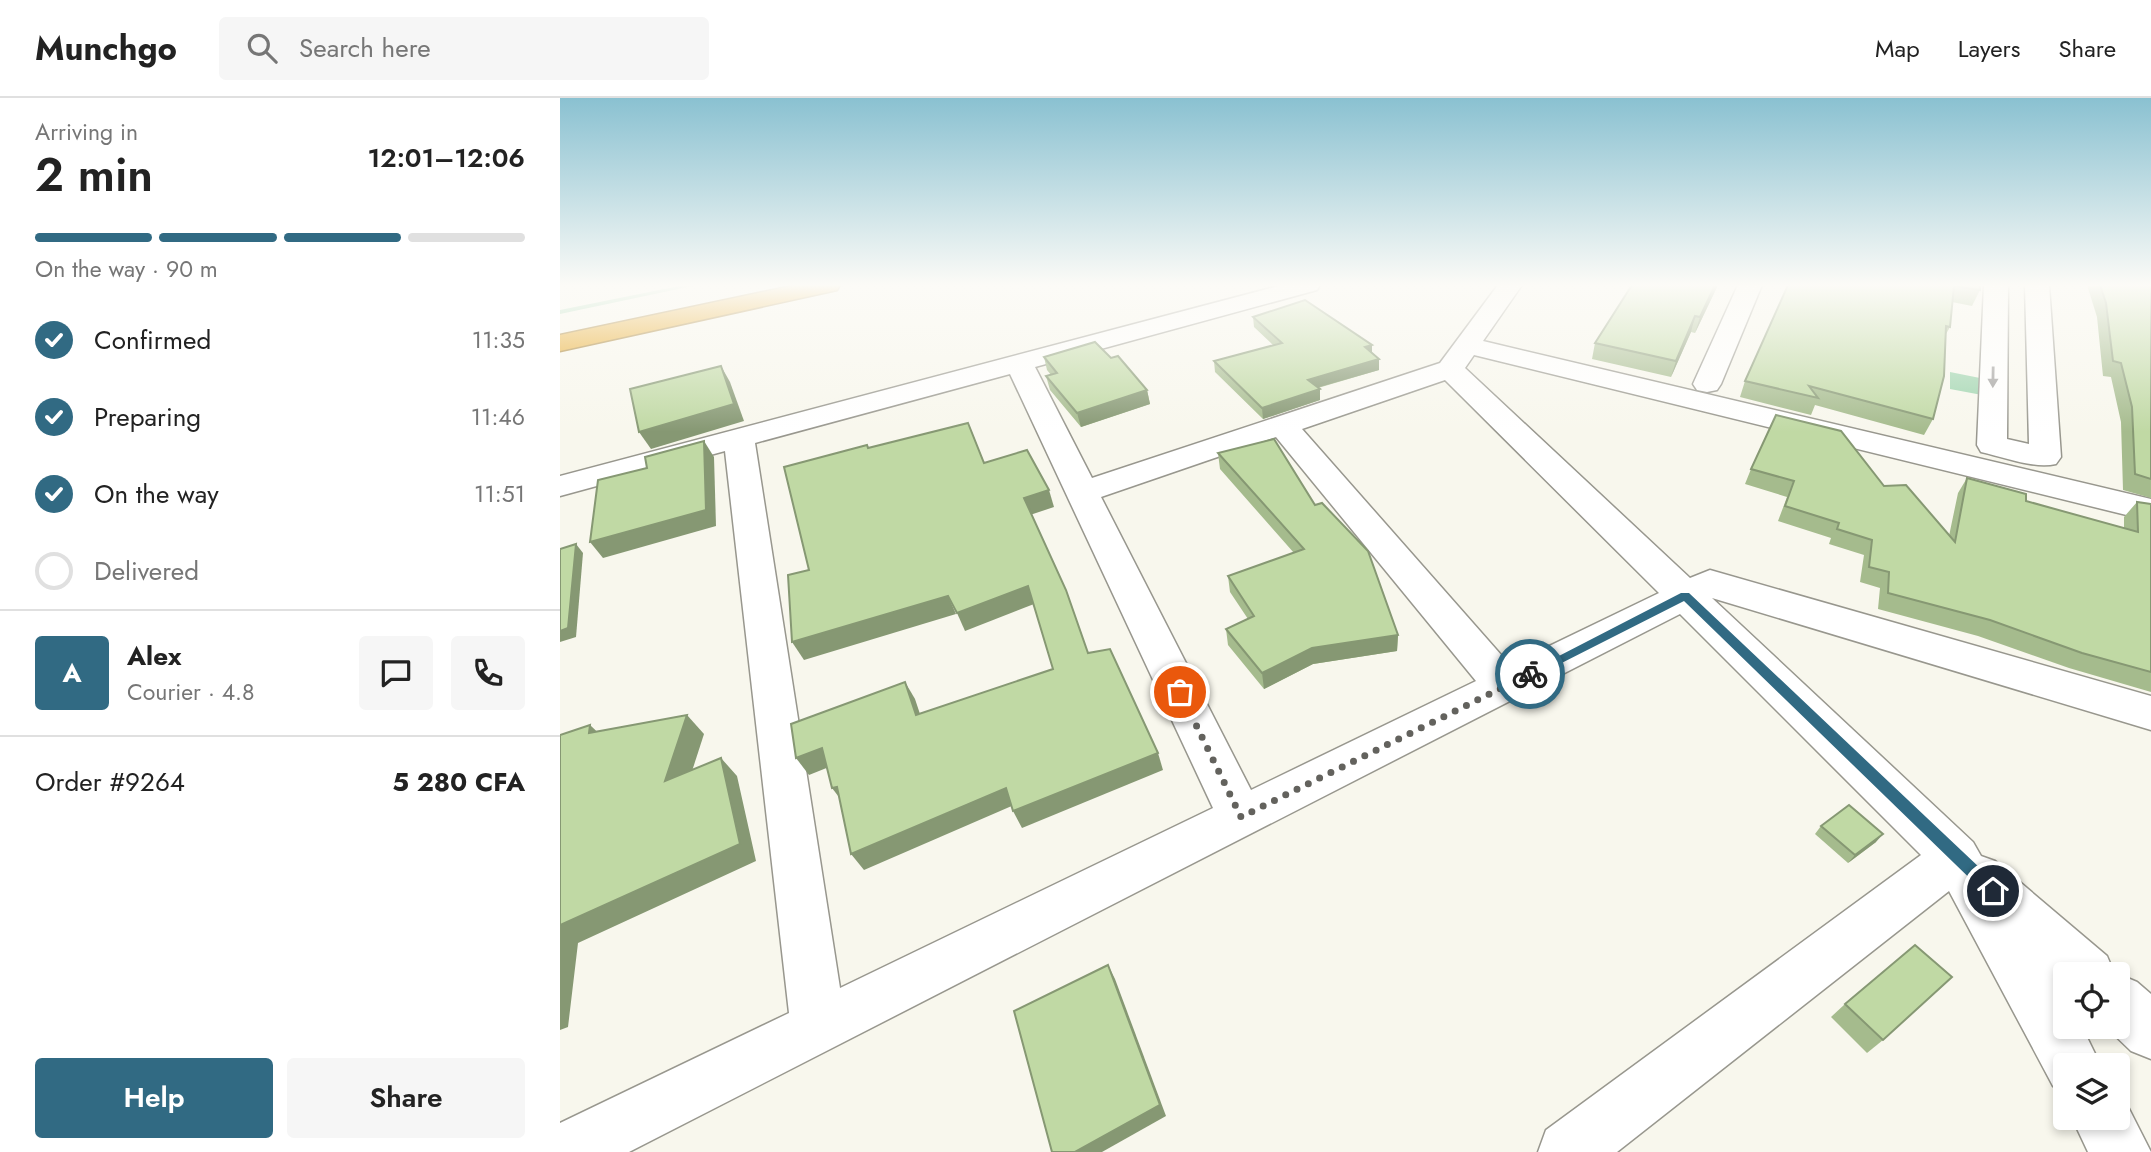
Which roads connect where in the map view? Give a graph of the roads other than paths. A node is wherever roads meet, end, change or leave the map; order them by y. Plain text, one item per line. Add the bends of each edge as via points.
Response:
1 (601, 334) edge
2 (1102, 334) edge
3 (1474, 334) edge
4 (1729, 334) edge
5 (1995, 334) edge
6 (2039, 334) edge
7 (560, 343) edge
8 (1458, 357) junction
9 (1018, 361) junction
10 (1707, 384) dead end
11 (1282, 425) junction
12 (739, 437) junction
13 (560, 486) edge
14 (1084, 492) junction
15 (2151, 510) edge
16 (1685, 596) junction
17 (1504, 686) junction
18 (2151, 713) edge
19 (1241, 817) junction
20 (1956, 857) junction
21 (2073, 962) edge
22 (2130, 1012) edge
23 (818, 1027) junction
24 (2151, 1031) edge
25 (2066, 1053) edge
26 (2109, 1130) edge
27 (1580, 1148) edge
28 (566, 1152) edge
29 (2121, 1152) edge

1 - 7 highway
2 - 9 street
3 - 8 street
4 - 10 street
5 -> 6 street via 1992,445 2045,457
8 - 11 street
8 - 15 street
8 - 16 street
9 - 12 street
9 - 14 street
11 - 14 street
11 - 17 street
12 - 13 street
12 - 23 street
14 - 19 street
16 - 17 street
16 - 18 street via 1710,583
16 - 20 street
17 - 19 street
19 - 23 street
20 - 21 street
20 - 25 street
20 - 27 street
22 - 24 street
23 - 28 street
26 - 29 street

